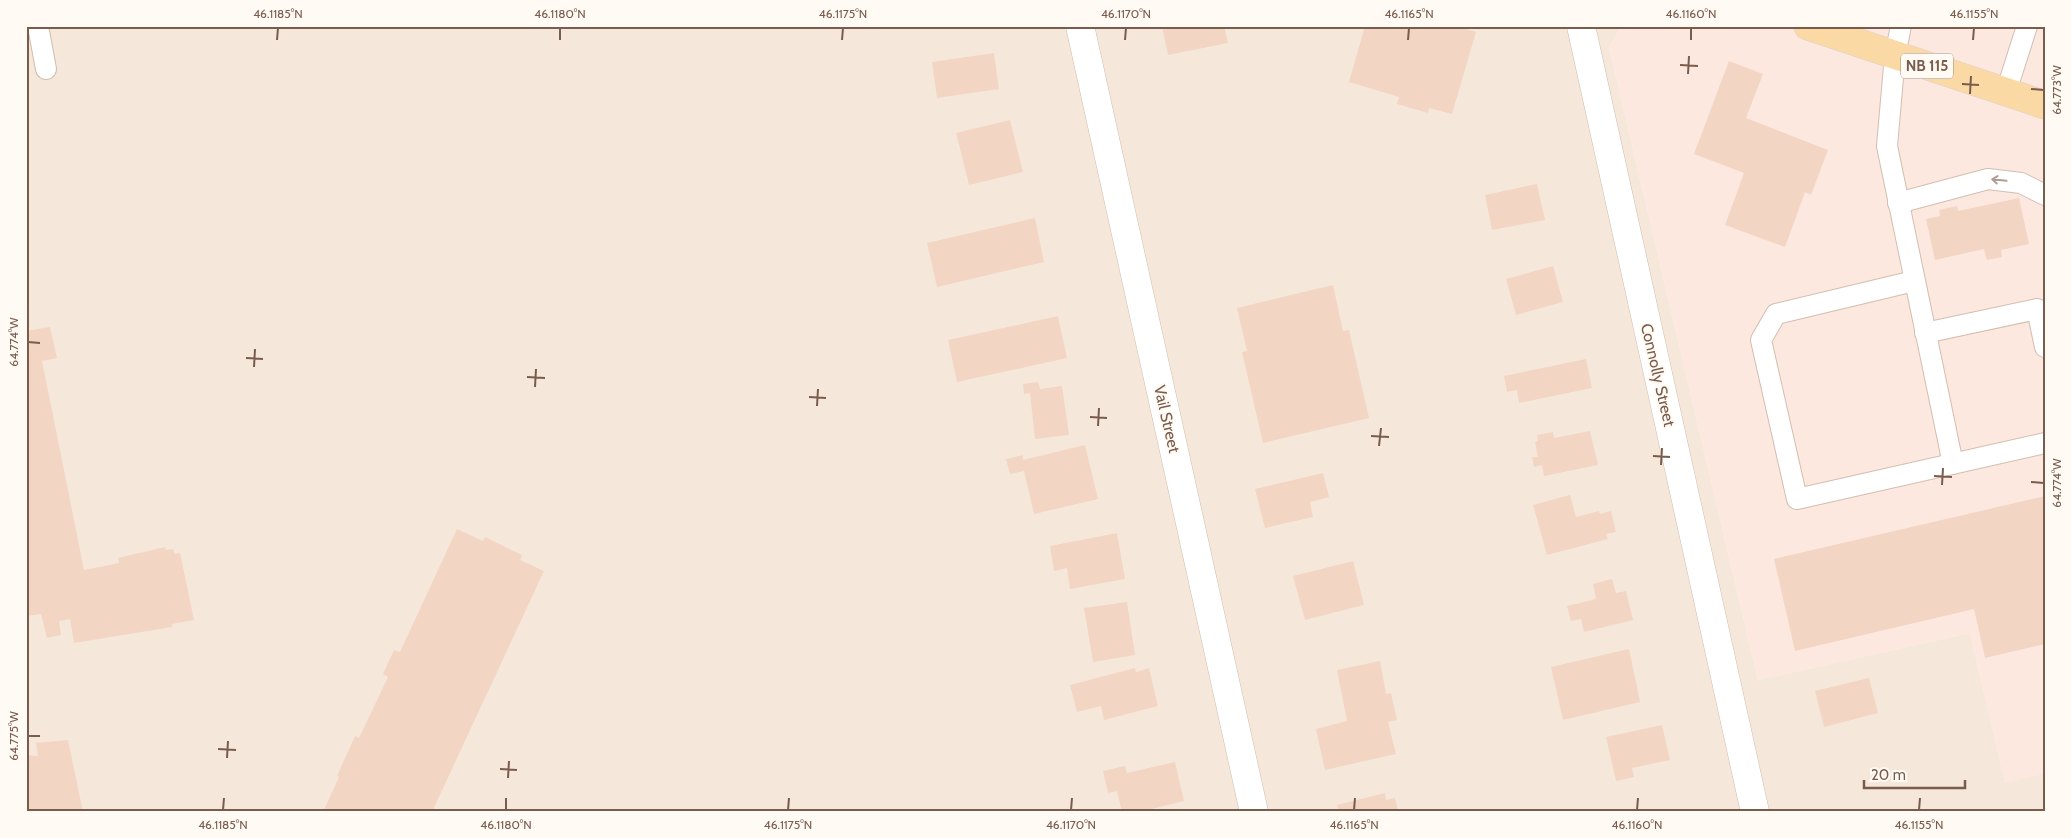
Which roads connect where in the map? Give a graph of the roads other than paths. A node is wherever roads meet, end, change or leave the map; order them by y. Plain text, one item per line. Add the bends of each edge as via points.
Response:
1 (38, 26) edge
2 (1080, 26) edge
3 (1581, 26) edge
4 (1808, 26) edge
5 (1901, 26) edge
6 (2027, 26) edge
7 (1895, 55) junction
8 (46, 70) dead end
9 (2006, 92) junction
10 (2045, 105) edge
11 (2045, 195) edge
12 (1898, 203) junction
13 (1914, 282) junction
14 (1925, 333) junction
15 (2045, 346) edge
16 (2045, 443) edge
17 (1953, 464) junction
18 (1254, 812) edge
19 (1755, 812) edge

1 - 8 lane
2 - 18 street, Vail Street
3 - 19 street, Connolly Street
4 - 7 main road, NB 115
5 - 7 lane
6 - 9 lane
7 - 9 main road, NB 115
7 - 12 lane via 1887,146
9 - 10 main road, NB 115
11 -> 12 lane via 2020,183 1988,179
12 - 13 lane
13 - 14 lane
13 - 17 lane via 1776,314 1761,340 1797,499
14 - 15 lane via 2037,309
14 - 17 lane
16 - 17 lane

